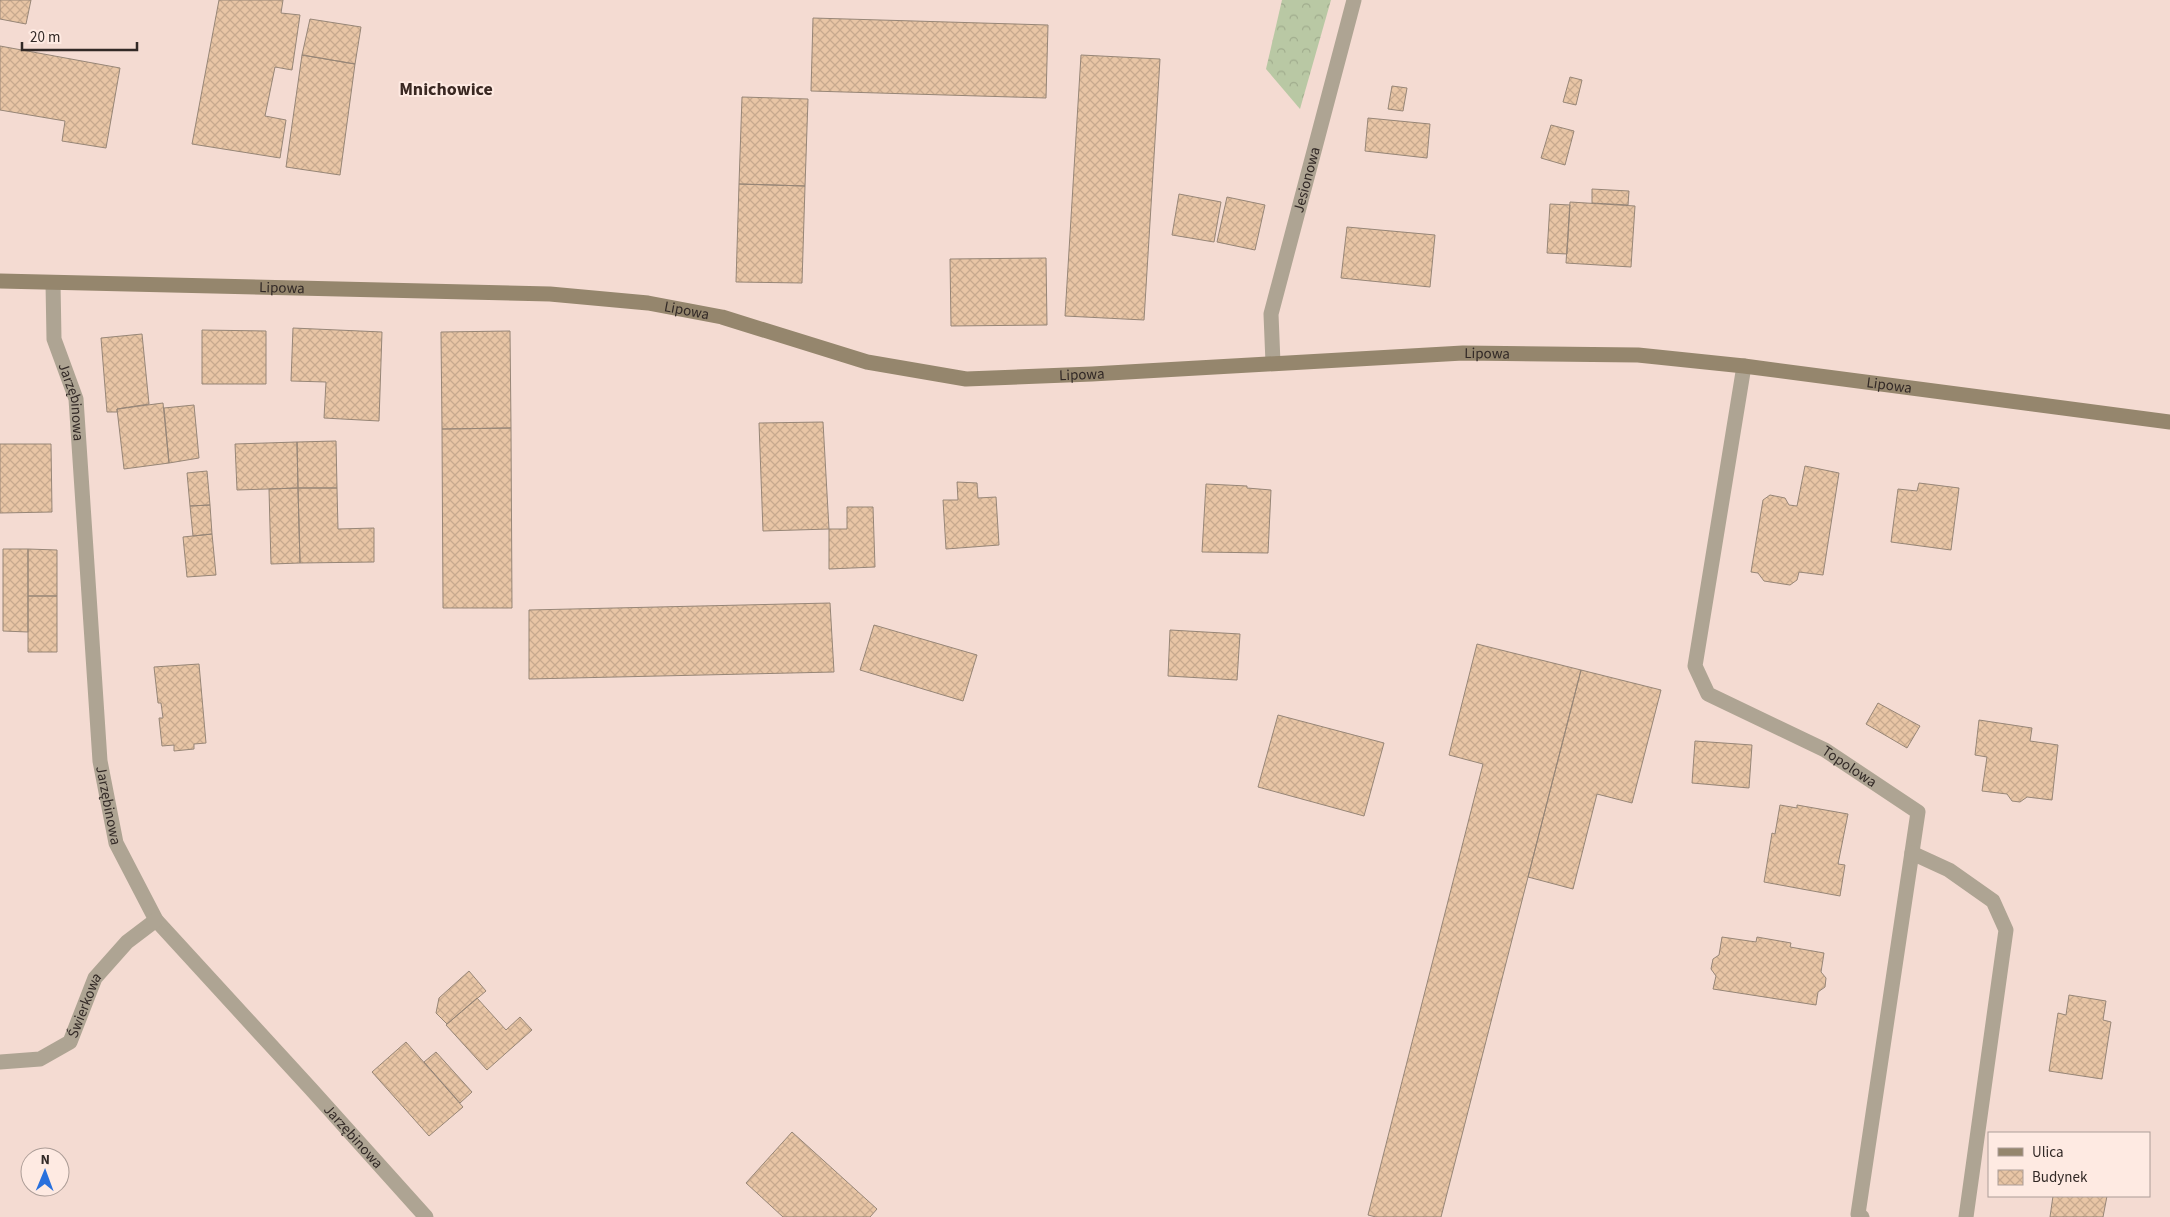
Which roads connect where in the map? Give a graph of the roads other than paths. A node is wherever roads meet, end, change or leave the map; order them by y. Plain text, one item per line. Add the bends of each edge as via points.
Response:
1 (1354, 0) edge
2 (0, 281) edge
3 (53, 282) junction
4 (1272, 363) junction
5 (1744, 366) junction
6 (2170, 422) edge
7 (1912, 853) junction
8 (156, 920) junction
9 (0, 1062) edge
10 (426, 1217) edge
11 (1862, 1217) edge
12 (1966, 1217) edge

1 - 4 street, Jesionowa via 1271,314
2 - 3 street, Lipowa
3 - 4 street, Lipowa via 550,294 648,303 722,317 867,362 966,379
3 - 8 street, Jarzębinowa via 54,339 76,399 100,761 116,842
4 - 5 street, Lipowa via 1463,353 1544,353 1638,355
5 - 6 street, Lipowa
5 - 7 street, Topolowa via 1695,666 1708,694 1825,750 1918,812
7 - 11 street, Topolowa via 1858,1214
7 - 12 street via 1949,870 1994,901 2006,930
8 - 9 street, Świerkowa via 127,942 95,978 70,1042 40,1059
8 - 10 street, Jarzębinowa

